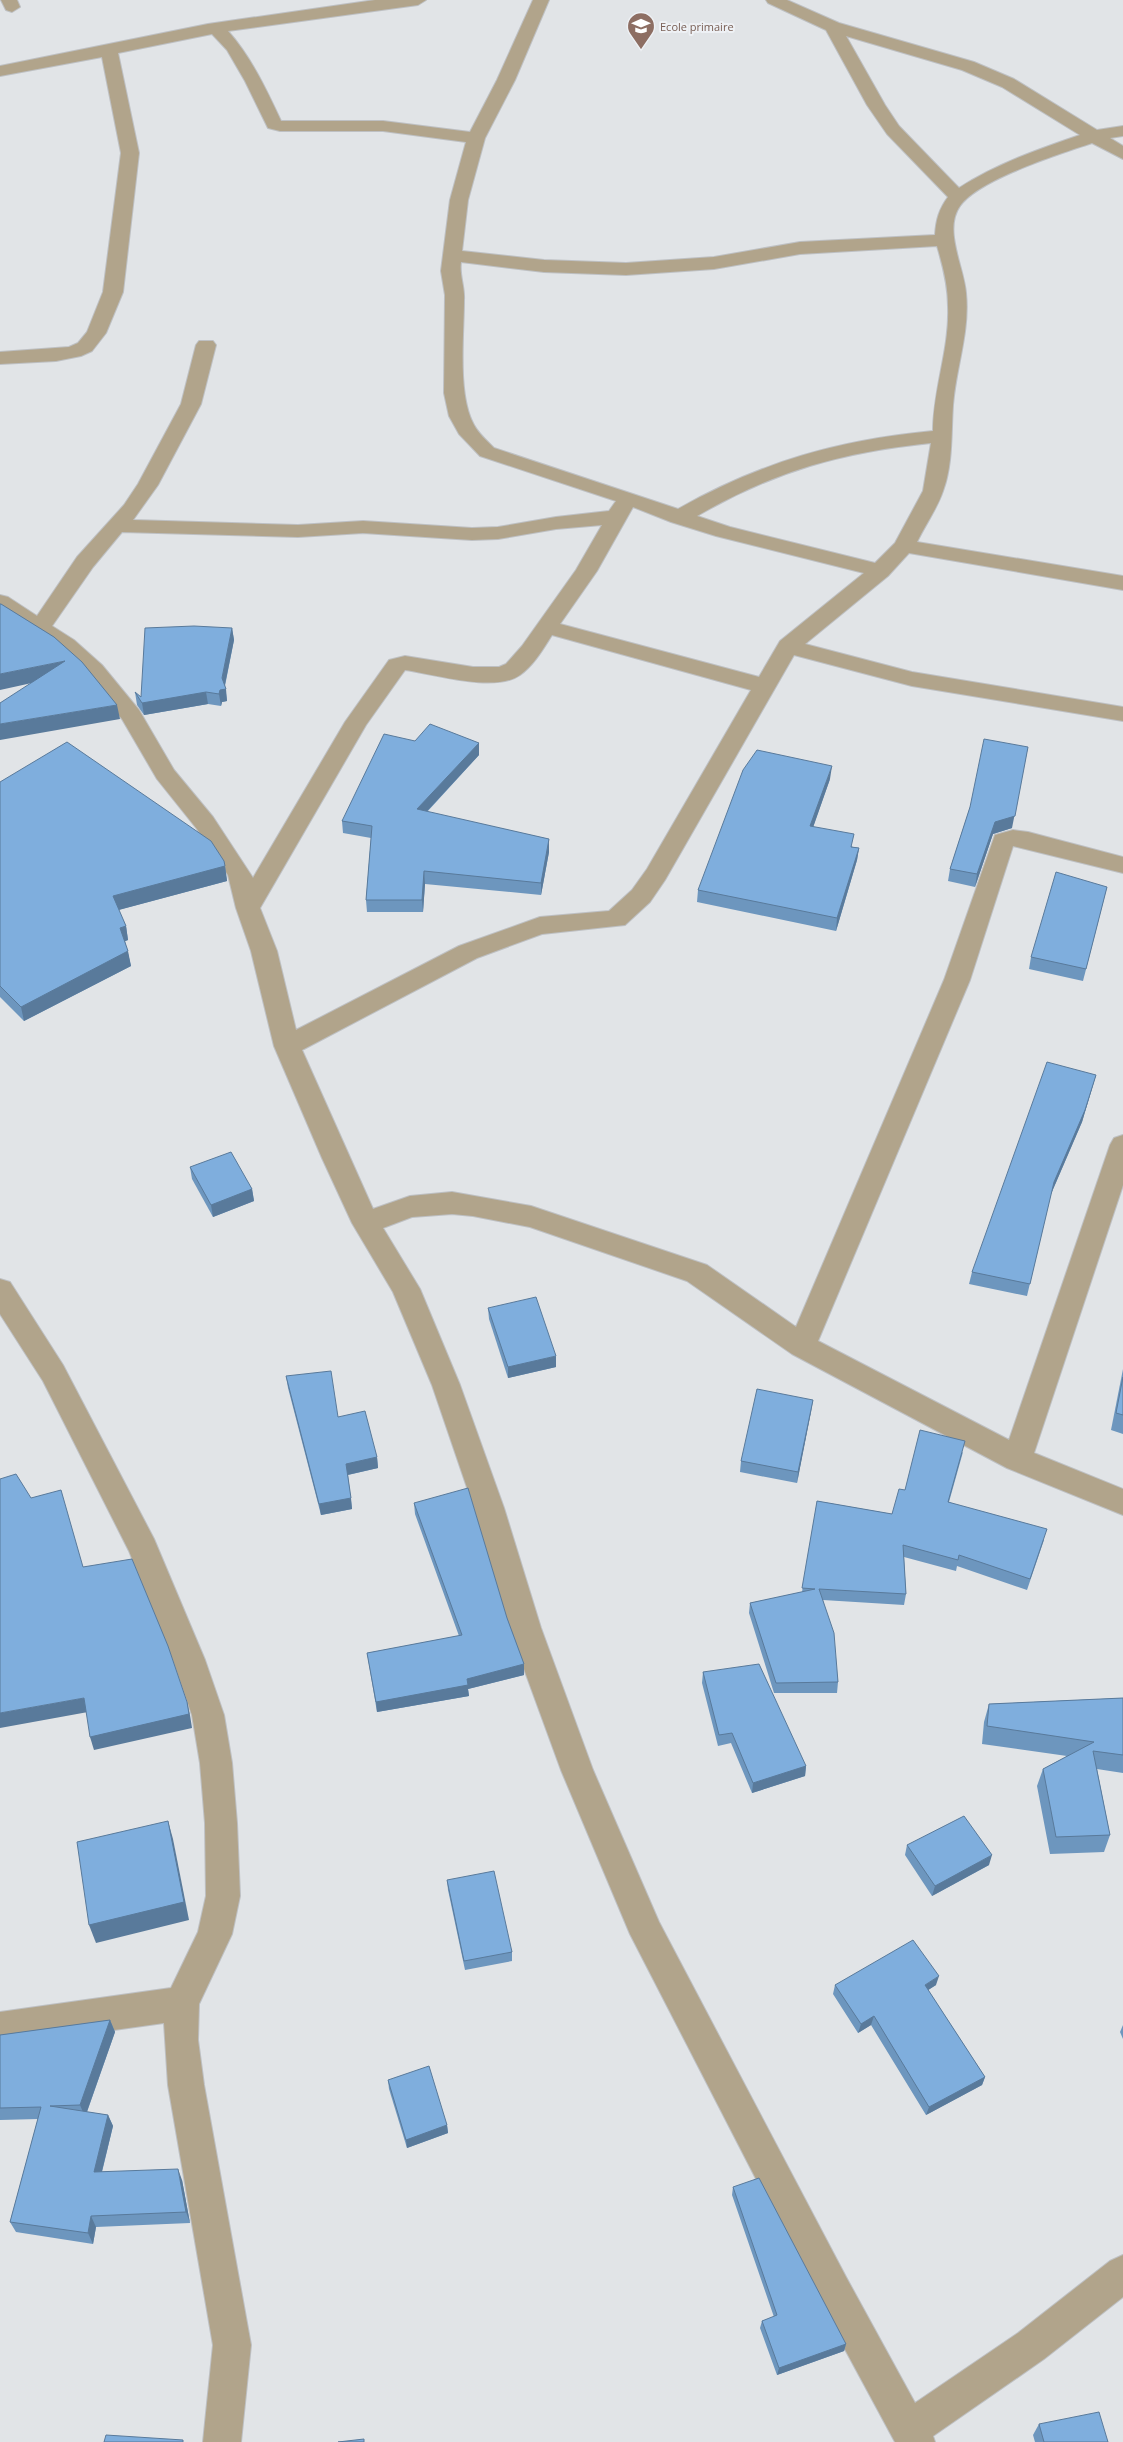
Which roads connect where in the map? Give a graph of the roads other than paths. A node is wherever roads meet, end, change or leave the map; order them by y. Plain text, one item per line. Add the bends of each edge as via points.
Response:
1 (418, 0) edge
2 (541, 0) edge
3 (774, 0) edge
4 (318, 5) edge
5 (833, 27) junction
6 (217, 29) junction
7 (109, 51) junction
8 (0, 71) edge
9 (1123, 130) edge
10 (1094, 136) junction
11 (476, 138) junction
12 (1123, 154) edge
13 (958, 198) junction
14 (944, 240) junction
15 (451, 255) junction
16 (206, 345) dead end
17 (0, 358) edge
18 (943, 436) junction
19 (627, 498) junction
20 (616, 517) junction
21 (678, 518) junction
22 (118, 526) junction
23 (904, 546) junction
24 (880, 571) junction
25 (1123, 584) edge
26 (0, 602) edge
27 (40, 627) junction
28 (547, 627) junction
29 (788, 646) junction
30 (765, 686) junction
31 (1123, 714) edge
32 (1123, 865) edge
33 (248, 908) junction
34 (287, 1046) junction
35 (1123, 1145) edge
36 (366, 1222) junction
37 (0, 1290) edge
38 (802, 1346) junction
39 (1017, 1459) junction
40 (1123, 1502) edge
41 (182, 2003) junction
42 (0, 2029) edge
43 (1123, 2274) edge
44 (912, 2436) edge
45 (222, 2442) edge

1 - 4 street
2 - 11 street
3 - 5 street
4 - 6 street
5 - 10 street via 968,66 1008,83
5 - 13 street via 893,130
6 - 7 street
6 - 11 street via 234,48 254,81 271,123 277,126 383,126
7 - 8 street
7 - 17 street via 130,152 113,292 96,333 85,347 56,355
9 - 10 street
10 - 12 street
10 - 13 street via 1042,154 982,181
11 - 15 street via 459,200
13 - 14 street via 950,207 945,221
14 - 15 street via 808,248 714,263 626,268 544,266
14 - 18 street via 956,275 958,307 956,337 943,405
15 - 19 street via 450,271 455,295 454,392 466,430 487,452
16 - 22 street via 200,378 182,423 148,485
18 - 21 street via 859,446 813,458 712,499
18 - 23 street via 933,491
19 - 20 street
19 - 21 street
20 - 22 street via 472,534 363,527 298,531
20 - 28 street via 586,571
21 - 24 street
22 - 27 street via 85,562
23 - 24 street
23 - 25 street
24 - 29 street
26 - 27 street
27 - 33 street via 94,670 131,715 165,774 205,823 240,874
28 - 30 street
28 - 33 street via 510,672 490,674 405,663 397,665 356,722
29 - 30 street
29 - 31 street via 924,681
30 - 34 street via 656,874 641,896 616,919 540,926 468,952
32 - 38 street via 1028,840 1013,838 1003,841 957,980
33 - 34 street via 264,951
34 - 36 street
35 - 39 street
36 - 38 street via 410,1206 452,1202 531,1218 697,1273
36 - 44 street via 406,1289 446,1385 525,1628 576,1770 647,1934
37 - 41 street via 53,1372 143,1548 208,1715 221,1823 223,1896 214,1934
38 - 39 street
39 - 40 street
41 - 42 street
41 - 45 street via 181,2040 186,2085 232,2345
43 - 44 street

